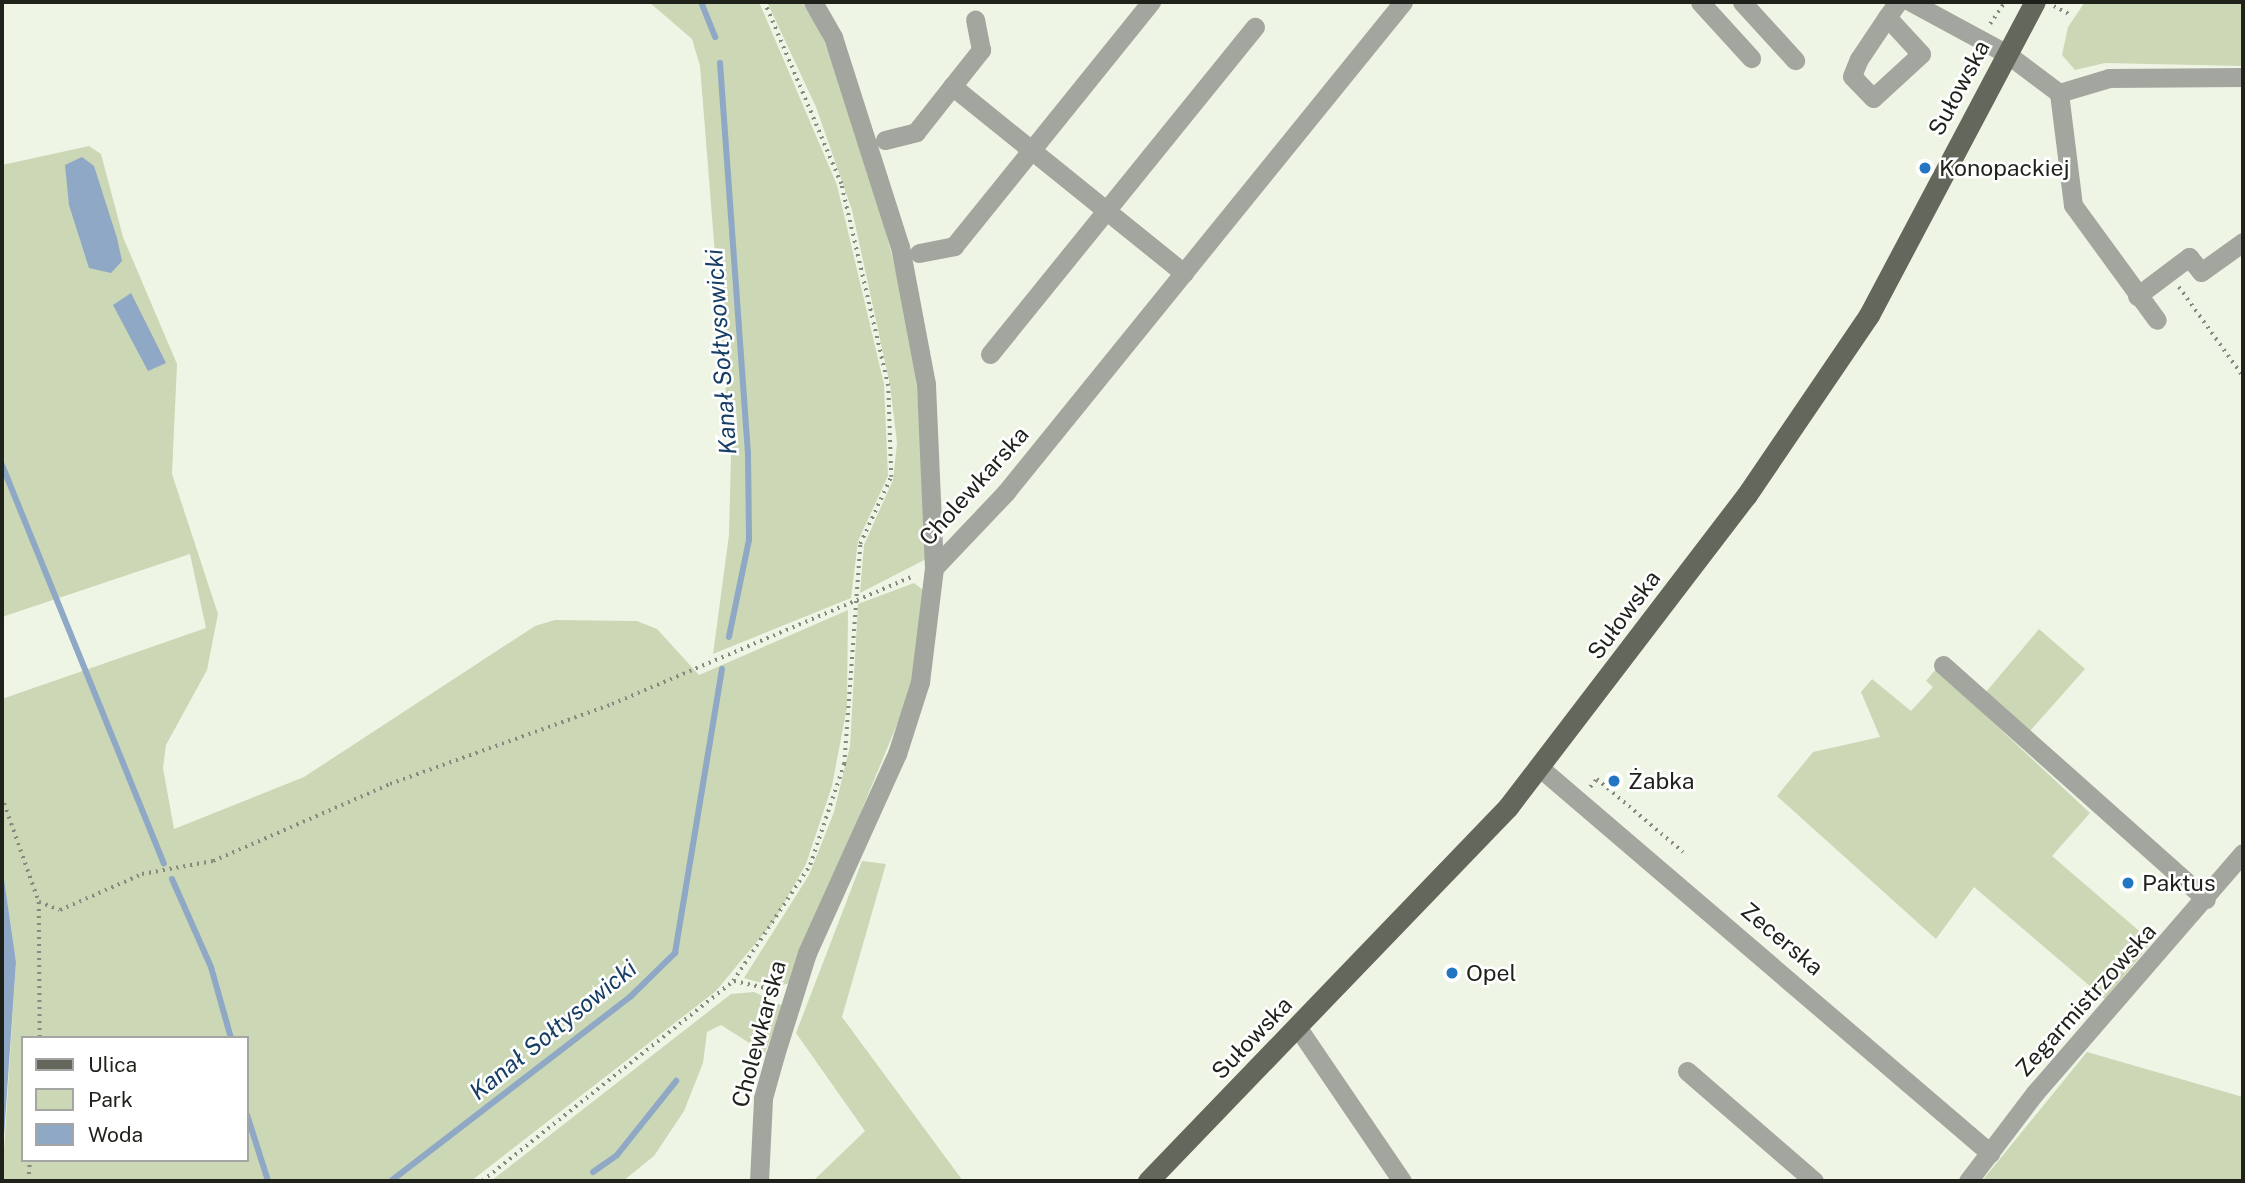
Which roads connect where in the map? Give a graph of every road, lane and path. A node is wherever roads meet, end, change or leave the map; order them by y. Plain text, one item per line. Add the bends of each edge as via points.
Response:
1 (764, 2) edge
2 (813, 2) edge
3 (1151, 2) edge
4 (1403, 2) edge
5 (1700, 2) edge
6 (1742, 2) edge
7 (1911, 2) edge
8 (2005, 2) edge
9 (2046, 4) edge
10 (2069, 14) dead end
11 (975, 20) dead end
12 (1718, 22) junction
13 (1981, 23) dead end
14 (1255, 27) dead end
15 (2007, 54) junction
16 (1751, 58) dead end
17 (1795, 60) dead end
18 (2243, 77) edge
19 (952, 86) junction
20 (2059, 93) junction
21 (886, 139) dead end
22 (1032, 152) junction
23 (1106, 211) junction
24 (2243, 242) edge
25 (919, 253) dead end
26 (2168, 272) junction
27 (1184, 274) junction
28 (2137, 296) junction
29 (2157, 320) dead end
30 (990, 354) dead end
31 (2243, 376) edge
32 (934, 568) junction
33 (855, 601) junction
34 (1943, 665) dead end
35 (1539, 767) junction
36 (2, 797) edge
37 (1580, 799) junction
38 (1683, 852) dead end
39 (2243, 853) edge
40 (2206, 900) junction
41 (39, 902) junction
42 (733, 981) junction
43 (793, 997) junction
44 (1298, 1028) junction
45 (40, 1036) edge
46 (1687, 1071) dead end
47 (1990, 1153) junction
48 (30, 1162) edge
49 (28, 1181) edge
50 (482, 1181) edge
51 (759, 1181) edge
52 (1148, 1181) edge
53 (1402, 1181) edge
54 (1814, 1181) edge
55 (1968, 1181) edge

1 - 33 path via 841,184 888,386 891,477 860,544
2 - 32 street via 833,37 900,247 926,384
3 - 22 street
4 - 27 street, Cholewkarska
5 - 12 street
6 - 12 street
6 - 17 street
7 - 15 street
8 - 13 path via 1989,26
9 - 10 path
9 - 15 main road, Sułowska
11 - 19 street via 981,50
12 - 16 street
14 - 23 street
15 - 20 street
15 - 35 main road, Sułowska via 1831,374
18 - 20 street via 2109,78
19 - 21 street via 916,132
19 - 22 street
20 - 28 street via 2073,205
22 - 23 street
22 - 25 street via 954,246
23 - 27 street
23 - 30 street
24 - 26 street via 2201,272 2189,257
26 - 28 street
26 - 31 path
27 - 32 street, Cholewkarska via 991,511
28 - 29 street
32 - 33 path
32 - 43 street, Cholewkarska via 922,671 897,754
33 - 41 path via 612,704 390,783 213,861 142,874 60,910
33 - 42 path via 850,718 833,802 810,865
34 - 40 street
35 - 37 street, Zecerska
35 - 44 main road, Sułowska via 1455,865
36 - 41 path
37 - 38 path via 1597,779
37 - 47 street, Zecerska
39 - 40 street, Zegarmistrzowska
40 - 47 street, Zegarmistrzowska via 2058,1065
41 - 45 path
42 - 43 path
42 - 50 path
43 - 51 street, Cholewkarska via 763,1098
44 - 52 main road, Sułowska
44 - 53 street
46 - 54 street
47 - 55 street, Zegarmistrzowska
48 - 49 path

